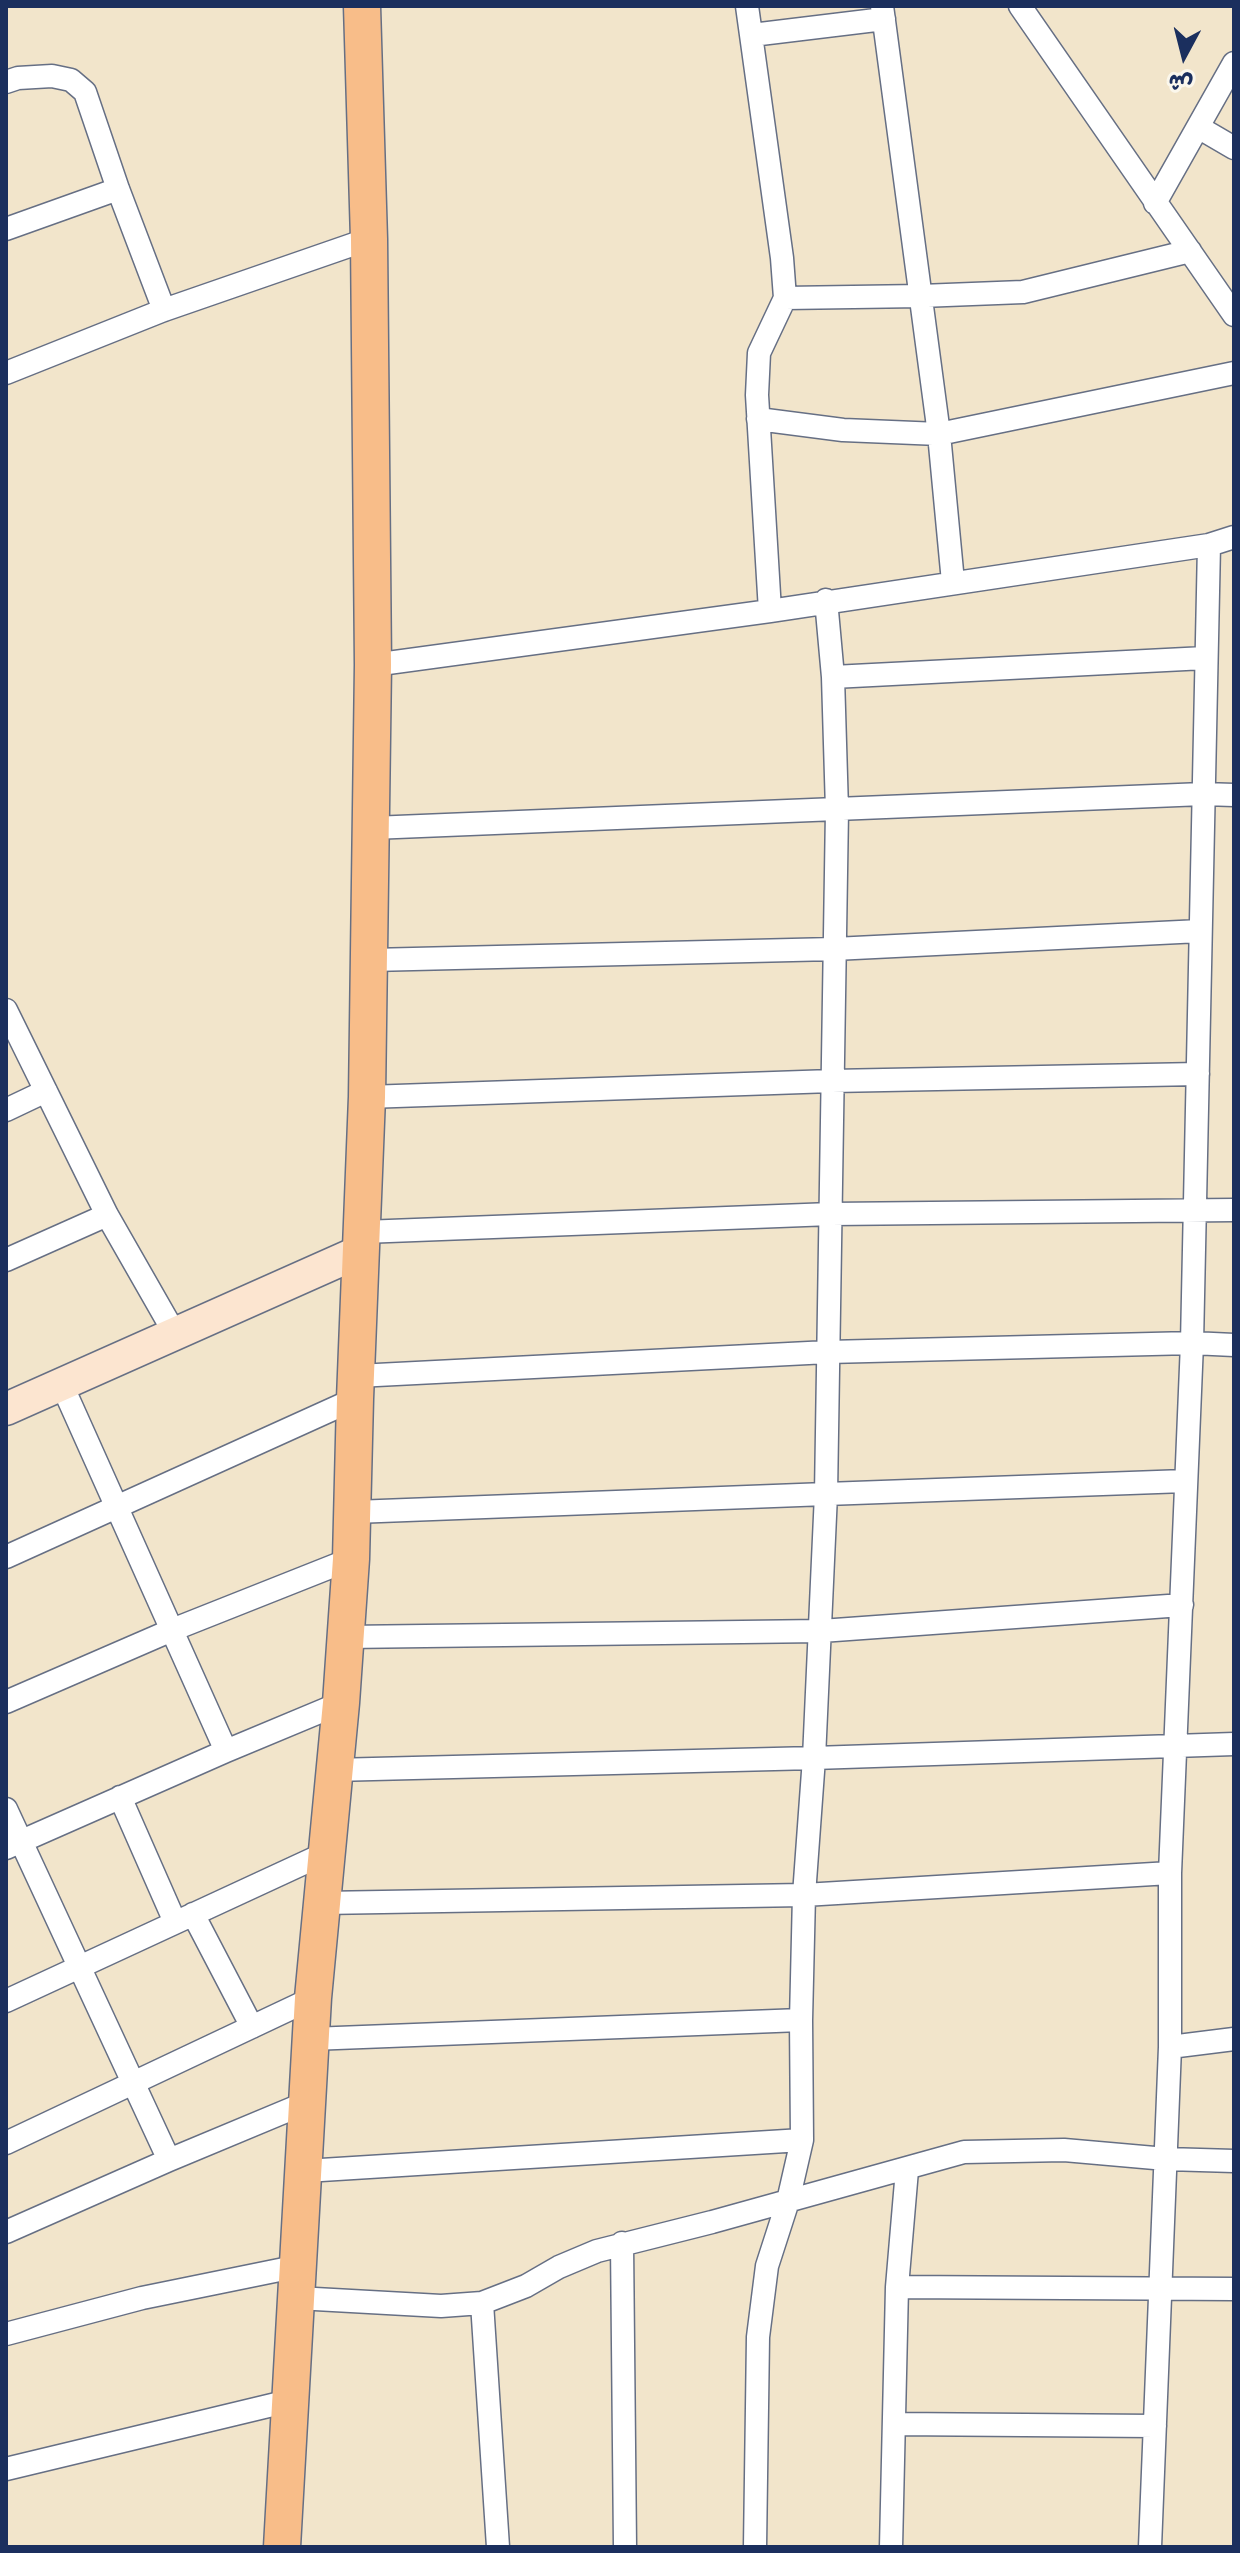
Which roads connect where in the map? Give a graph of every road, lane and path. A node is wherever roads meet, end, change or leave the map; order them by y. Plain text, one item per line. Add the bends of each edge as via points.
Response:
1 (362, 6) edge
2 (747, 6) edge
3 (1020, 6) edge
4 (883, 12) edge
5 (752, 35) junction
6 (1234, 63) edge
7 (6, 82) edge
8 (1198, 127) junction
9 (1234, 148) edge
10 (118, 189) junction
11 (1155, 203) junction
12 (6, 229) edge
13 (369, 239) junction
14 (1190, 251) junction
15 (921, 296) junction
16 (785, 298) junction
17 (164, 310) junction
18 (1234, 315) edge
19 (6, 373) edge
20 (1234, 373) edge
21 (758, 419) junction
22 (939, 434) junction
23 (1234, 537) edge
24 (1209, 545) junction
25 (953, 582) junction
26 (826, 600) junction
27 (770, 611) junction
28 (1205, 658) junction
29 (373, 665) junction
30 (833, 677) junction
31 (1203, 794) junction
32 (1234, 795) edge
33 (837, 810) junction
34 (372, 828) junction
35 (1200, 931) junction
36 (834, 949) junction
37 (371, 960) junction
38 (6, 1010) edge
39 (1198, 1074) junction
40 (832, 1081) junction
41 (46, 1091) junction
42 (367, 1097) junction
43 (6, 1110) edge
44 (1194, 1210) junction
45 (1234, 1210) edge
46 (831, 1214) junction
47 (107, 1215) junction
48 (362, 1242) junction
49 (6, 1260) edge
50 (175, 1334) junction
51 (1192, 1343) junction
52 (1234, 1345) edge
53 (828, 1352) junction
54 (62, 1385) junction
55 (356, 1387) junction
56 (6, 1409) edge
57 (1185, 1481) junction
58 (826, 1494) junction
59 (115, 1507) junction
60 (354, 1512) junction
61 (6, 1557) edge
62 (351, 1559) junction
63 (1182, 1605) junction
64 (172, 1630) junction
65 (821, 1631) junction
66 (346, 1637) junction
67 (6, 1702) edge
68 (341, 1703) junction
69 (1234, 1744) edge
70 (1175, 1746) junction
71 (226, 1751) junction
72 (814, 1758) junction
73 (333, 1770) junction
74 (120, 1797) junction
75 (6, 1809) edge
76 (13, 1844) edge
77 (328, 1852) junction
78 (1170, 1873) junction
79 (804, 1895) junction
80 (322, 1903) junction
81 (184, 1918) junction
82 (79, 1966) junction
83 (313, 1998) junction
84 (6, 2001) edge
85 (801, 2020) junction
86 (252, 2027) junction
87 (311, 2039) junction
88 (1234, 2039) edge
89 (1170, 2047) junction
90 (132, 2082) junction
91 (308, 2102) junction
92 (802, 2140) junction
93 (6, 2143) edge
94 (1166, 2159) junction
95 (169, 2160) junction
96 (1234, 2161) edge
97 (907, 2170) junction
98 (305, 2171) junction
99 (788, 2201) junction
100 (6, 2232) edge
101 (622, 2243) junction
102 (298, 2282) junction
103 (897, 2287) junction
104 (1234, 2289) edge
105 (1161, 2290) junction
106 (482, 2303) junction
107 (6, 2334) edge
108 (289, 2401) junction
109 (894, 2424) junction
110 (1155, 2426) junction
111 (6, 2469) edge
112 (280, 2547) edge
113 (498, 2547) edge
114 (625, 2547) edge
115 (755, 2547) edge
116 (891, 2547) edge
117 (1150, 2547) edge

1 - 13 main road
2 - 5 street
3 - 11 street
4 - 5 street
4 - 15 street
5 - 16 street
6 - 8 street
7 - 10 street via 52,76 71,80 85,92
8 - 9 street
8 - 11 street
10 - 12 street
10 - 17 street
11 - 14 street
13 - 17 street
13 - 29 main road
14 - 15 street via 1023,292
14 - 18 street
15 - 16 street
15 - 22 street
16 - 21 street via 759,353
17 - 19 street
20 - 22 street
21 - 22 street
21 - 27 street
22 - 25 street
23 - 24 street
24 - 25 street
24 - 28 street
25 - 26 street
26 - 27 street
26 - 30 street
27 - 29 street
28 - 30 street
28 - 31 street
29 - 34 main road
30 - 33 street
31 - 32 street
31 - 33 street
31 - 35 street
33 - 34 street
33 - 36 street
34 - 37 main road
35 - 36 street
35 - 39 street
36 - 37 street
36 - 40 street
37 - 42 main road
38 - 41 street
39 - 40 street
39 - 44 street
40 - 42 street
40 - 46 street
41 - 43 street
41 - 47 street
42 - 48 main road
44 - 45 street
44 - 46 street
44 - 51 street
46 - 48 street
46 - 53 street
47 - 49 street
47 - 50 street
48 - 50 street
48 - 55 main road
50 - 54 street
51 - 52 street
51 - 53 street
51 - 57 street
53 - 55 street
53 - 58 street
54 - 56 street
54 - 59 street
55 - 59 street
55 - 60 main road
57 - 58 street
57 - 63 street
58 - 60 street
58 - 65 street
59 - 61 street
59 - 64 street
60 - 62 main road
62 - 64 street
62 - 66 main road
63 - 65 street
63 - 70 street
64 - 67 street
64 - 71 street
65 - 66 street
65 - 72 street
66 - 68 main road
68 - 71 street
68 - 73 main road
69 - 70 street
70 - 72 street
70 - 78 street
71 - 74 street
72 - 73 street
72 - 79 street
73 - 77 main road
74 - 76 street
74 - 81 street
75 - 76 street
76 - 82 street
77 - 80 main road
77 - 81 street
78 - 79 street
78 - 89 street
79 - 80 street
79 - 85 street
80 - 83 main road
81 - 82 street
81 - 86 street
82 - 84 street
82 - 90 street
83 - 86 street
83 - 87 main road
85 - 87 street
85 - 92 street
86 - 90 street
87 - 91 main road
88 - 89 street
89 - 94 street
90 - 93 street
90 - 95 street
91 - 95 street
91 - 98 main road
92 - 98 street
92 - 99 street
94 - 96 street
94 - 97 street via 1064,2150 964,2152
94 - 105 street
95 - 100 street
97 - 99 street
97 - 103 street
98 - 102 main road
99 - 101 street
99 - 115 street via 767,2266 758,2337
101 - 106 street
101 - 114 street
102 - 106 street via 441,2306
102 - 107 street via 142,2298
102 - 108 main road
103 - 105 street
103 - 109 street
104 - 105 street
105 - 110 street
106 - 113 street
108 - 111 street
108 - 112 main road
109 - 110 street
109 - 116 street
110 - 117 street

